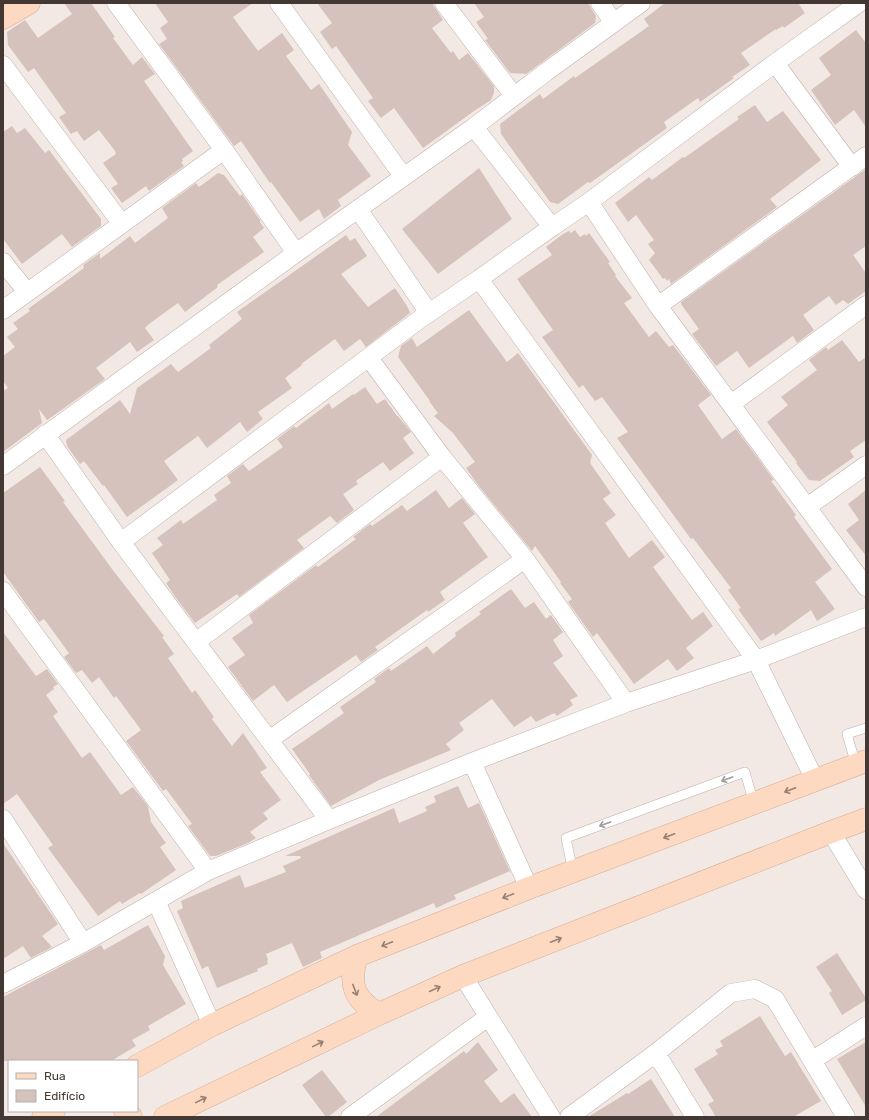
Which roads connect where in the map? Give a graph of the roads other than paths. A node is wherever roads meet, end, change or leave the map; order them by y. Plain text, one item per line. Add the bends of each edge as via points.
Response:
1 (29, 3) edge
2 (116, 3) edge
3 (279, 3) edge
4 (444, 3) edge
5 (600, 3) edge
6 (641, 3) edge
7 (858, 3) edge
8 (3, 18) edge
9 (614, 22) junction
10 (775, 63) junction
11 (3, 65) edge
12 (514, 96) junction
13 (474, 127) junction
14 (224, 150) junction
15 (866, 156) edge
16 (852, 167) junction
17 (403, 176) junction
18 (589, 202) junction
19 (358, 209) junction
20 (122, 224) junction
21 (552, 227) junction
22 (296, 253) junction
23 (3, 262) edge
24 (479, 279) junction
25 (27, 292) junction
26 (866, 305) edge
27 (658, 306) junction
28 (3, 310) edge
29 (429, 313) junction
30 (369, 358) junction
31 (730, 404) junction
32 (45, 434) junction
33 (442, 457) junction
34 (866, 465) edge
35 (3, 466) edge
36 (807, 507) junction
37 (121, 542) junction
38 (525, 559) junction
39 (866, 587) edge
40 (3, 591) edge
41 (9, 612) edge
42 (866, 617) edge
43 (196, 642) junction
44 (756, 660) junction
45 (626, 703) junction
46 (866, 728) edge
47 (269, 740) junction
48 (472, 762) junction
49 (861, 763) edge
50 (815, 780) junction
51 (754, 804) junction
52 (3, 819) edge
53 (329, 820) junction
54 (866, 820) edge
55 (831, 832) junction
56 (208, 871) junction
57 (573, 872) junction
58 (529, 888) junction
59 (866, 890) edge
60 (156, 900) junction
61 (83, 943) junction
62 (357, 956) junction
63 (463, 976) junction
64 (3, 984) edge
65 (379, 1014) junction
66 (488, 1017) junction
67 (212, 1025) junction
68 (866, 1026) edge
69 (656, 1053) junction
70 (813, 1060) junction
71 (138, 1065) edge
72 (52, 1112) edge
73 (43, 1117) edge
74 (165, 1117) edge
75 (350, 1117) edge
76 (551, 1117) edge
77 (569, 1117) edge
78 (695, 1117) edge
79 (846, 1117) edge

1 - 8 street
2 - 14 street
3 - 17 street
4 - 12 street
5 - 9 street
6 - 9 street
7 - 10 street
9 - 12 street
10 - 16 street
10 - 18 street
11 - 20 street
12 - 13 street
13 - 17 street
13 - 21 street
14 - 20 street
14 - 22 street
15 - 16 street
16 - 27 street
17 - 19 street
18 - 21 street
18 - 27 street
19 - 22 street
19 - 29 street
20 - 25 street
21 - 24 street
22 - 32 street
23 - 25 street
24 - 29 street
24 - 44 street
25 - 28 street
26 - 31 street
27 - 31 street
29 - 30 street
30 - 33 street
30 - 37 street
31 - 36 street
32 - 35 street
32 - 37 street
33 - 38 street
33 - 43 street
34 - 36 street
36 - 39 street
37 - 43 street
38 - 45 street
38 - 47 street
40 - 41 street
41 - 56 street
42 - 44 street
43 - 47 street
44 - 45 street
44 - 50 street
45 - 48 street
46 - 49 lane via 847,734
47 - 53 street
48 - 53 street
48 - 58 street
49 - 50 street
50 -> 51 street
51 -> 57 street
51 -> 57 lane via 745,772 566,838
52 - 61 street
53 - 56 street
54 - 55 street
55 - 59 street
63 -> 55 street
56 - 60 street
57 - 58 street
58 -> 62 street
60 - 61 street
60 - 67 street
61 - 64 street
62 -> 65 street via 353,969 353,983 358,996 367,1007
62 - 67 street
65 -> 63 street
63 - 66 street
74 -> 65 street
66 - 75 street
66 - 76 street
67 - 71 street
68 - 70 street
69 - 70 street via 730,993 755,989 775,999
69 - 77 street
69 - 78 street
70 - 79 street
72 - 73 street

